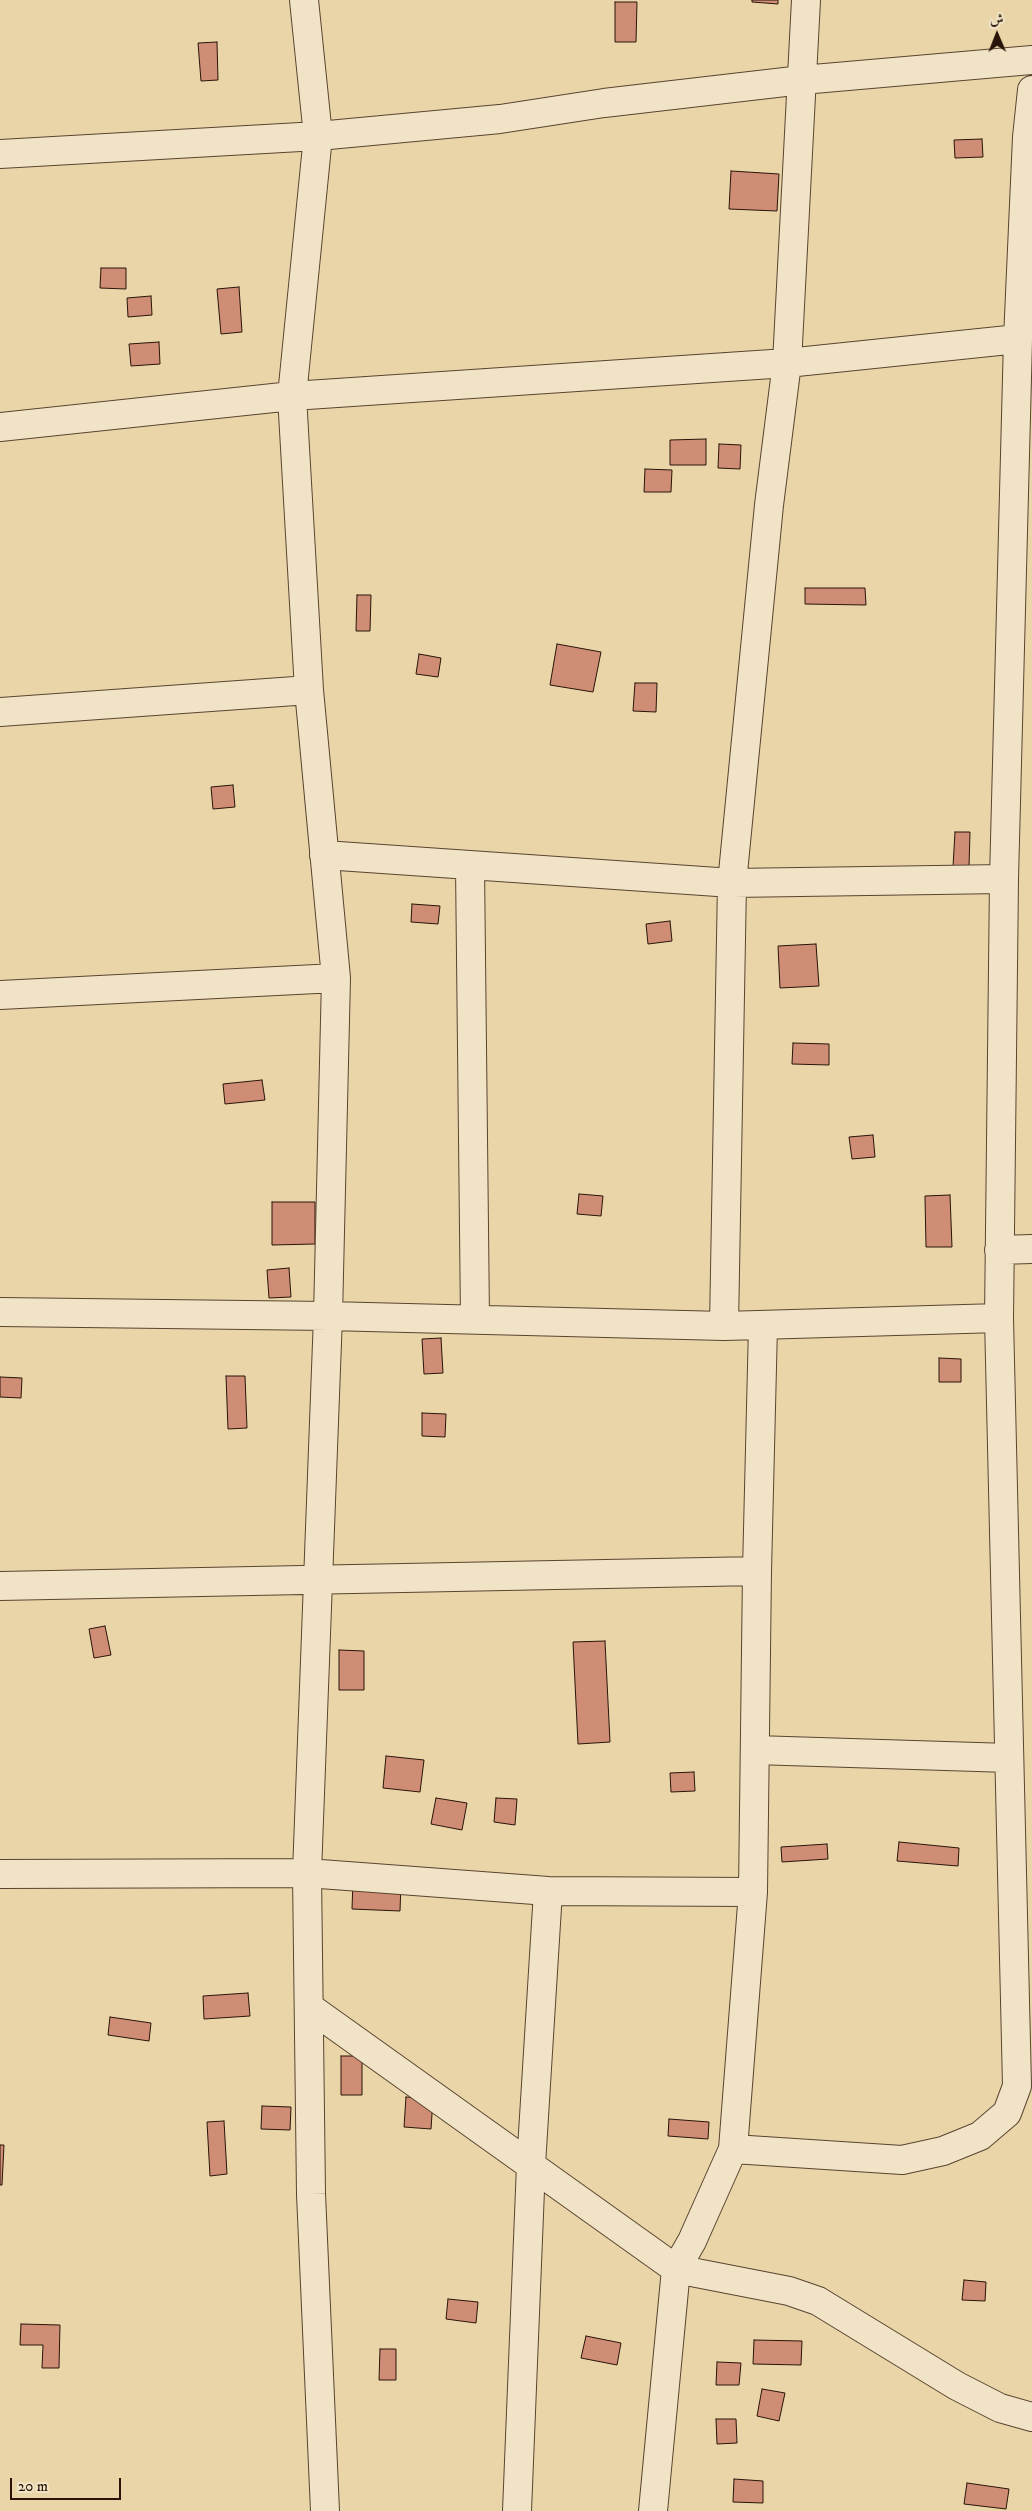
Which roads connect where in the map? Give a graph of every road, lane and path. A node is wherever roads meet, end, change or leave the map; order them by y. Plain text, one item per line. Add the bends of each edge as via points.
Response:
1 (304, 0) edge
2 (806, 0) edge
3 (1032, 60) edge
4 (802, 80) junction
5 (1032, 90) edge
6 (318, 136) junction
7 (1030, 138) edge
8 (0, 154) edge
9 (1018, 339) junction
10 (787, 363) junction
11 (292, 396) junction
12 (0, 427) edge
13 (1022, 572) edge
14 (309, 690) junction
15 (0, 712) edge
16 (324, 855) junction
17 (470, 866) junction
18 (1004, 879) junction
19 (732, 883) junction
20 (336, 978) junction
21 (0, 995) edge
22 (999, 1250) junction
23 (1032, 1250) edge
24 (0, 1312) edge
25 (328, 1316) junction
26 (999, 1318) junction
27 (475, 1319) junction
28 (724, 1326) junction
29 (763, 1326) junction
30 (757, 1571) junction
31 (319, 1579) junction
32 (0, 1586) edge
33 (755, 1750) junction
34 (1009, 1758) junction
35 (1021, 1845) edge
36 (307, 1873) junction
37 (0, 1874) edge
38 (548, 1891) junction
39 (753, 1892) junction
40 (308, 2007) junction
41 (733, 2149) junction
42 (531, 2165) junction
43 (676, 2269) junction
44 (1032, 2417) edge
45 (325, 2511) edge
46 (517, 2511) edge
47 (653, 2511) edge

1 - 6 street
2 - 4 street
3 - 4 street
4 - 6 street via 604,103 500,119
4 - 10 street
5 - 7 street
6 - 8 street
6 - 11 street
7 - 9 street
9 - 10 street
9 - 13 street
10 - 11 street
10 - 19 street via 769,506
11 - 12 street
11 - 14 street
13 - 18 street
14 - 15 street
14 - 16 street
16 - 17 street
16 - 20 street
17 - 19 street
17 - 27 street
18 - 19 street
18 - 22 street
19 - 28 street
20 - 21 street
20 - 25 street
22 - 23 street
22 - 26 street
24 - 25 street
25 - 27 street
25 - 31 street
26 - 29 street
26 - 34 street
27 - 28 street
28 - 29 street
29 - 30 street
30 - 31 street
30 - 33 street
31 - 32 street
31 - 36 street
33 - 34 street
33 - 39 street
34 - 35 street
35 - 41 street via 1018,2086 1007,2113 980,2136 943,2151 902,2160
36 - 37 street
36 - 38 street
36 - 40 street
38 - 39 street
38 - 42 street
39 - 41 street
40 - 42 street
40 - 45 street via 311,2194
41 - 43 street via 696,2234
42 - 43 street
42 - 46 street
43 - 44 street via 789,2291 818,2301 957,2386 1000,2408
43 - 47 street

